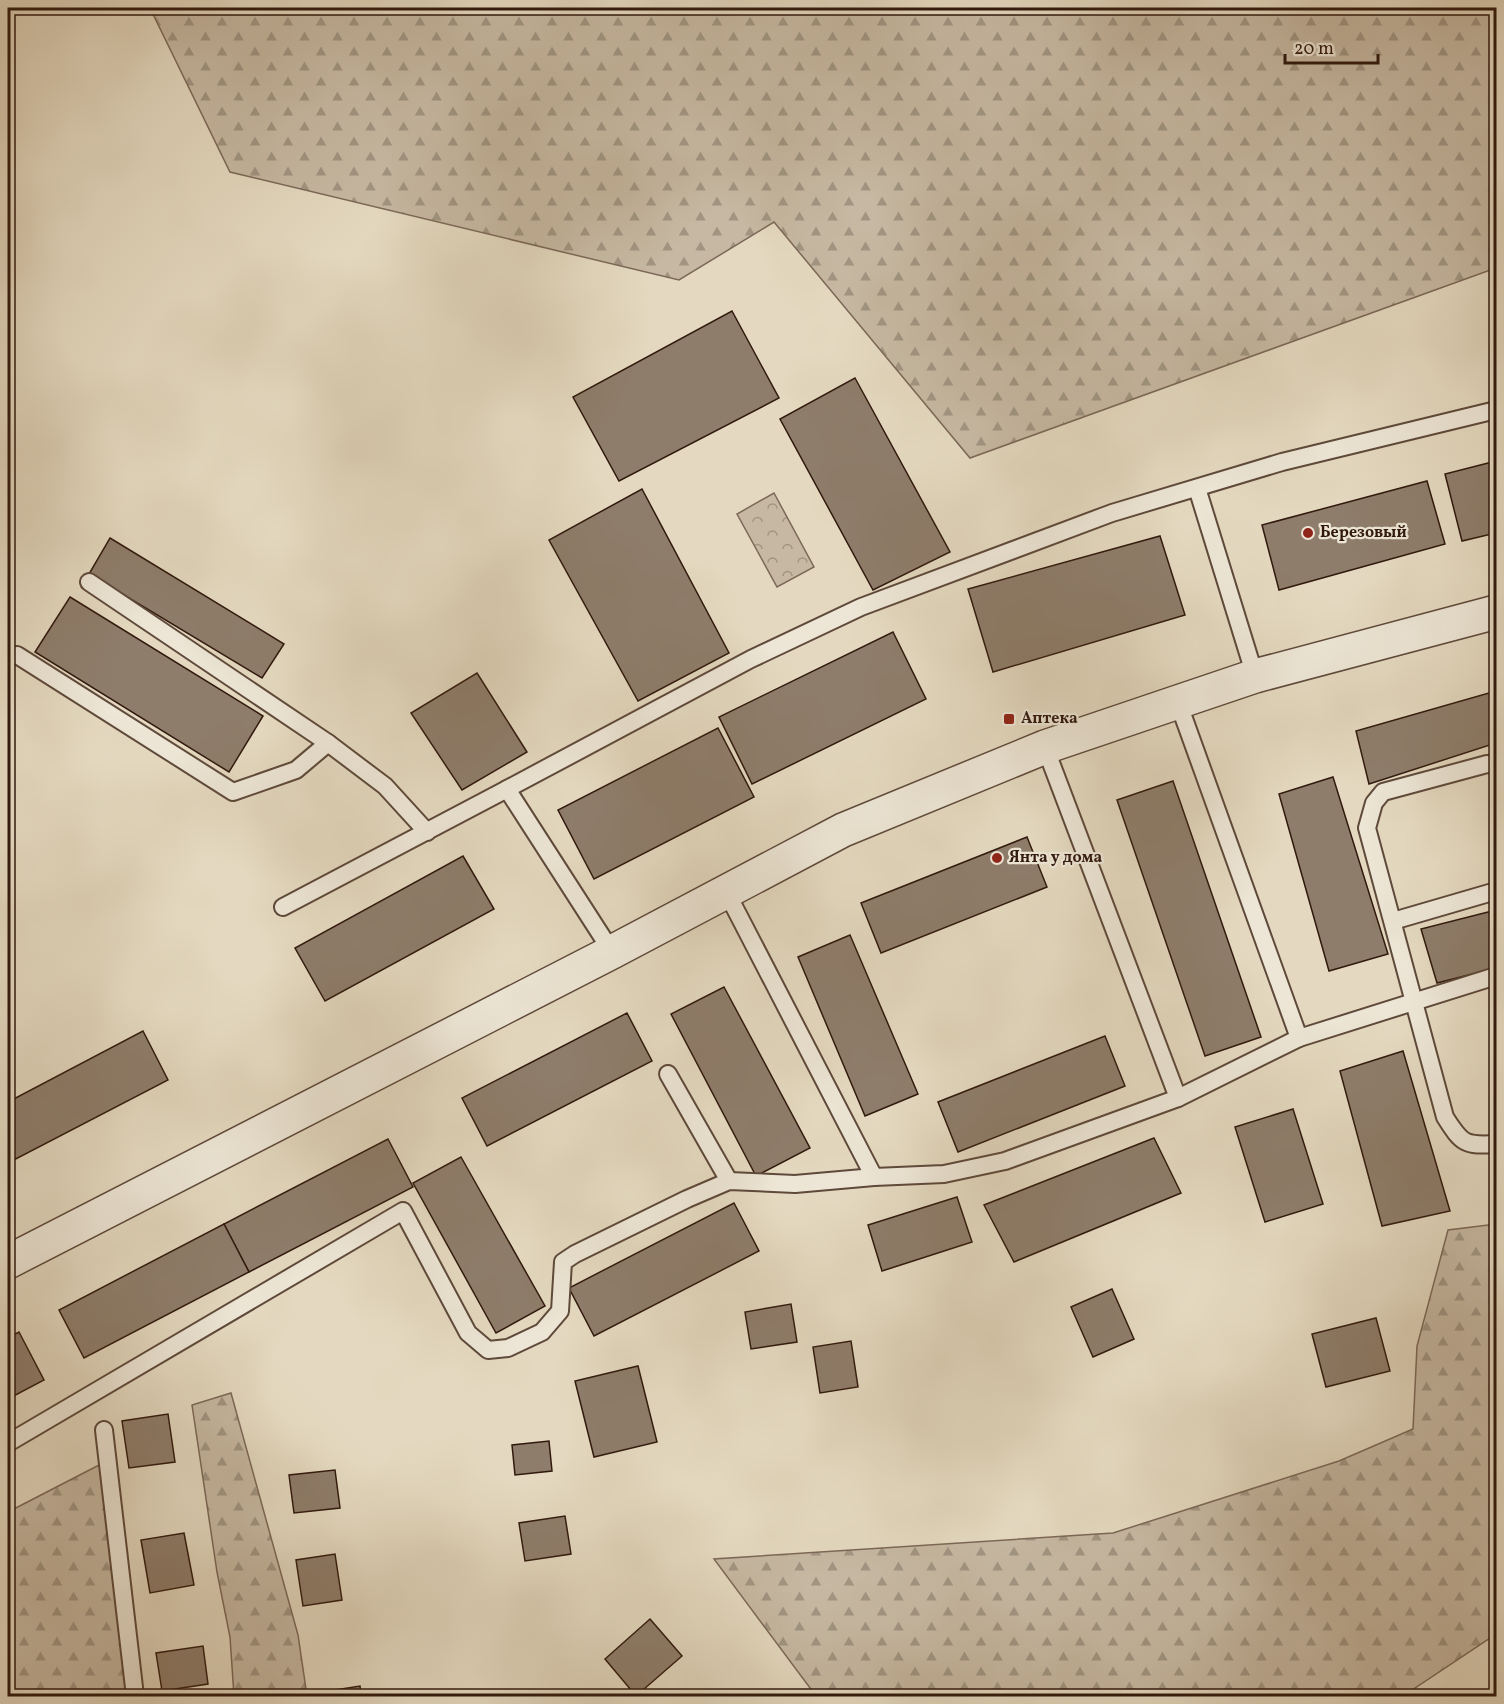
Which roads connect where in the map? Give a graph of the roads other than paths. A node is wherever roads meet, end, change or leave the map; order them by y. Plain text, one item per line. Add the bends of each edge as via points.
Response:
1 (1497, 410) edge
2 (1197, 488) junction
3 (89, 582) dead end
4 (1497, 612) edge
5 (17, 655) dead end
6 (1255, 676) junction
7 (1178, 702) junction
8 (328, 742) junction
9 (1046, 747) junction
10 (1497, 765) edge
11 (507, 789) junction
12 (427, 832) junction
13 (1497, 891) edge
14 (727, 893) junction
15 (284, 907) dead end
16 (1393, 921) junction
17 (612, 952) junction
18 (1497, 976) edge
19 (1416, 1002) junction
20 (1299, 1038) junction
21 (668, 1074) dead end
22 (1178, 1098) junction
23 (1497, 1144) edge
24 (874, 1177) junction
25 (729, 1181) junction
26 (9, 1257) edge
27 (104, 1430) dead end
28 (8, 1443) edge
29 (135, 1696) edge

1 - 2 lane via 1282,462
2 - 6 lane
2 - 11 lane via 1112,513 861,607 751,659
3 - 8 lane
4 - 6 street
5 - 8 lane via 233,792 296,770
6 - 7 street
7 - 9 street
7 - 20 lane
8 - 12 lane via 385,786
9 - 14 street via 843,830
9 - 22 lane
10 - 16 lane via 1487,764 1383,792 1374,803 1367,828
11 - 12 lane
11 - 17 lane
12 - 15 lane
13 - 16 lane
14 - 17 street
14 - 24 lane
16 - 19 lane
17 - 26 street
18 - 19 lane
19 - 20 lane
19 - 23 lane via 1446,1117 1458,1138 1476,1145
20 - 22 lane
21 - 25 lane
22 - 24 lane via 1005,1161 944,1174
24 - 25 lane via 795,1184
25 - 28 lane via 563,1262 560,1311 542,1332 508,1348 488,1350 468,1333 404,1211
27 - 29 lane

